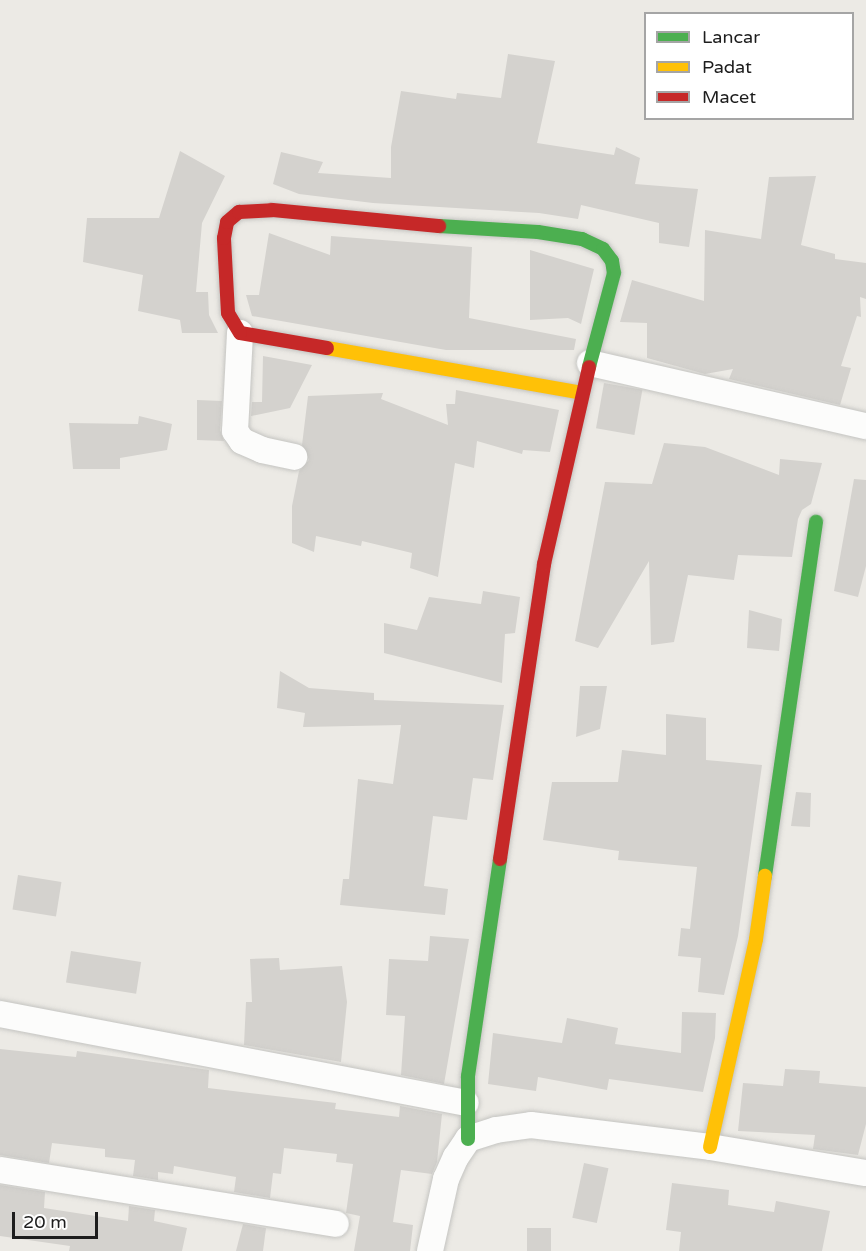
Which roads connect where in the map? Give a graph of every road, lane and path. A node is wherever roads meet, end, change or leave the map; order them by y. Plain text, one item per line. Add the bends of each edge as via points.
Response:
1 (240, 333) junction
2 (590, 363) junction
3 (582, 393) junction
4 (866, 426) edge
5 (294, 457) dead end
6 (816, 522) dead end
7 (0, 1014) edge
8 (466, 1103) junction
9 (468, 1139) junction
10 (710, 1147) junction
11 (0, 1170) edge
12 (866, 1173) edge
13 (336, 1224) dead end
14 (430, 1251) edge

1 - 2 street via 228,314 224,238 227,222 239,212 272,210 371,222 538,232 582,239 603,249 612,261 614,273
1 - 3 street
1 - 5 street via 235,431 242,441 262,450
2 - 3 street
2 - 4 street
3 - 8 street via 544,564
6 - 10 street via 756,939
7 - 8 street
8 - 9 street
9 - 10 street via 531,1125
9 - 14 street via 446,1179
10 - 12 street
11 - 13 street

